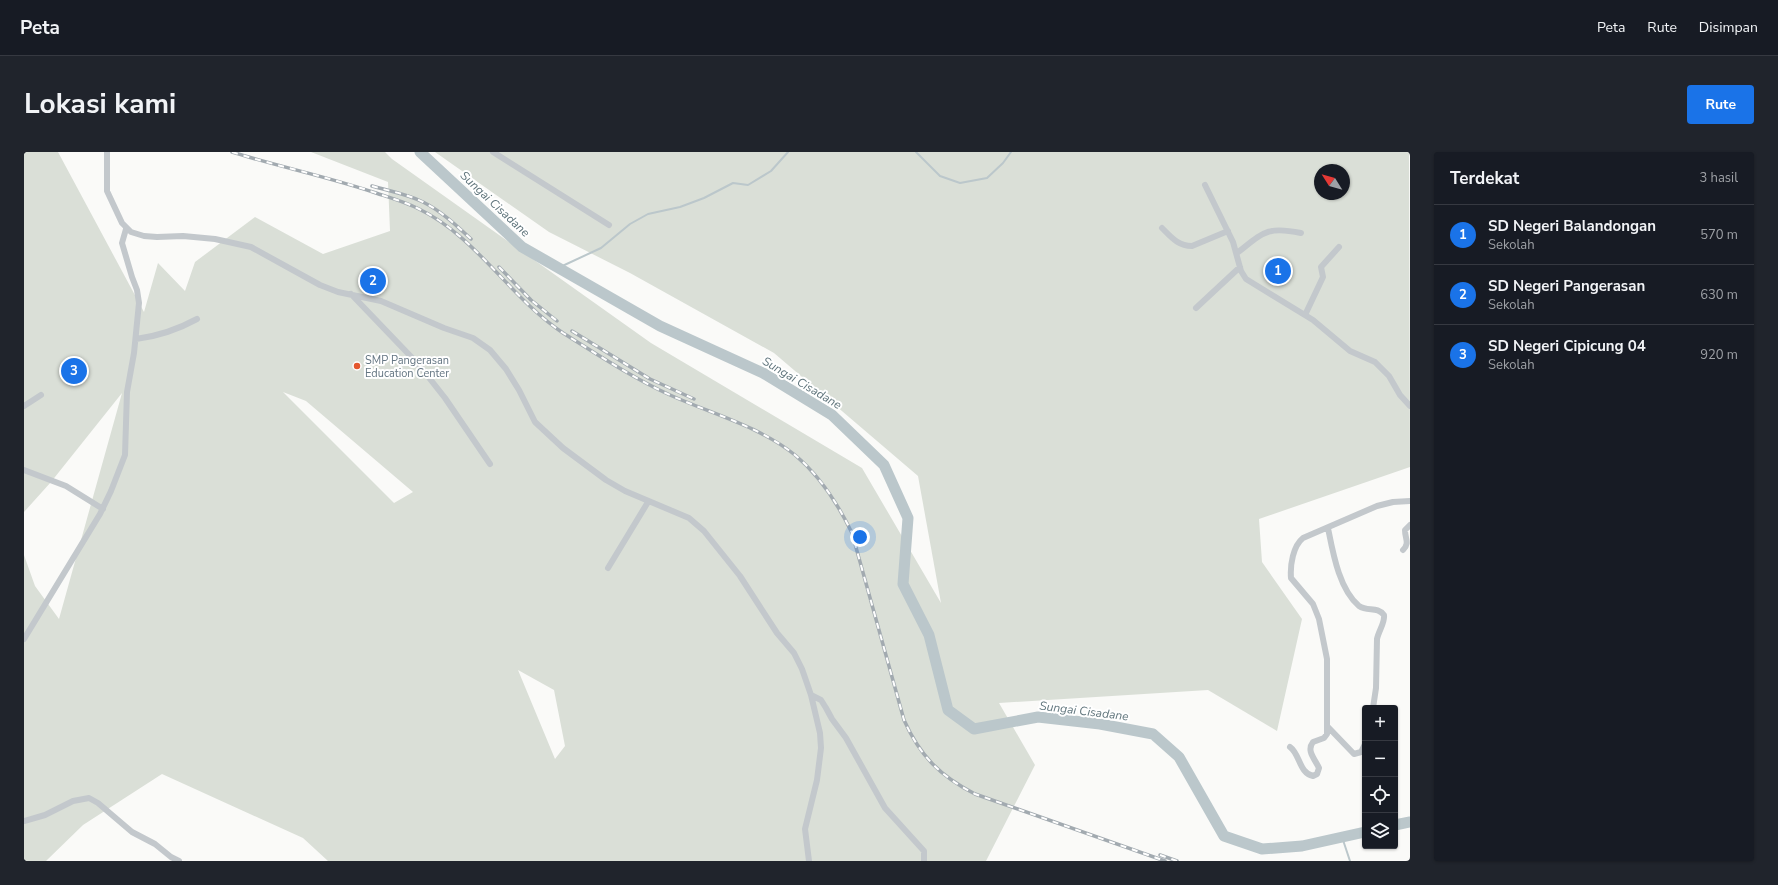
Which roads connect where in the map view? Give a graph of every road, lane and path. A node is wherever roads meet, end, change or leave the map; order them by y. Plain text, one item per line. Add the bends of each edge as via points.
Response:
1 (107, 152) edge
2 (493, 152) edge
3 (1205, 185) dead end
4 (609, 225) dead end
5 (126, 228) junction
6 (1162, 228) dead end
7 (1228, 231) junction
8 (1301, 233) dead end
9 (1339, 247) dead end
10 (1237, 253) junction
11 (1240, 267) junction
12 (351, 294) junction
13 (1196, 308) dead end
14 (1305, 314) junction
15 (197, 319) dead end
16 (136, 339) junction
17 (41, 395) dead end
18 (24, 406) edge
19 (1410, 406) edge
20 (490, 464) dead end
21 (24, 470) edge
22 (1410, 501) edge
23 (648, 502) junction
24 (103, 509) junction
25 (1410, 525) edge
26 (1328, 528) junction
27 (1403, 550) dead end
28 (608, 568) dead end
29 (24, 639) edge
30 (811, 695) junction
31 (1373, 705) edge
32 (1328, 727) junction
33 (1290, 747) dead end
34 (1362, 750) edge
35 (24, 821) edge
36 (179, 861) edge
37 (809, 861) edge
38 (924, 861) edge

1 - 5 street via 107,191
2 - 4 street
3 - 7 street
5 - 12 street via 144,236 224,240 251,247 314,282 338,292
5 - 16 street via 122,243 139,303
6 - 7 street via 1179,243 1187,246
7 - 10 street
8 - 10 street via 1268,231
9 - 14 street via 1321,267 1323,277
10 - 11 street
11 - 13 street
11 - 14 street via 1248,281
12 - 20 street via 418,365 445,398
12 - 23 street via 381,301 479,342 490,350 512,377 531,416 543,431 606,480
14 - 19 street via 1350,351 1375,362 1389,376
15 - 16 street via 158,336
16 - 24 street via 127,392 125,455
17 - 18 street
21 - 24 street via 66,486
22 - 26 street via 1377,506
23 - 28 street
23 - 30 street via 689,518 715,543 777,633 794,653
24 - 29 street
25 - 27 street via 1405,530 1408,542
26 - 31 street via 1340,577 1348,591 1361,607 1376,609 1384,615 1377,639
26 - 32 street via 1302,538 1293,557 1291,574 1295,584 1313,604 1320,623 1327,659
30 - 37 street via 821,748 817,780 805,830
30 - 38 street via 821,700 846,738 885,808 924,851
32 - 33 street via 1325,737 1315,740 1310,746 1311,754 1319,768 1315,775 1311,776 1306,772
32 - 34 street via 1354,754
35 - 36 street via 45,815 73,801 89,798 132,832

